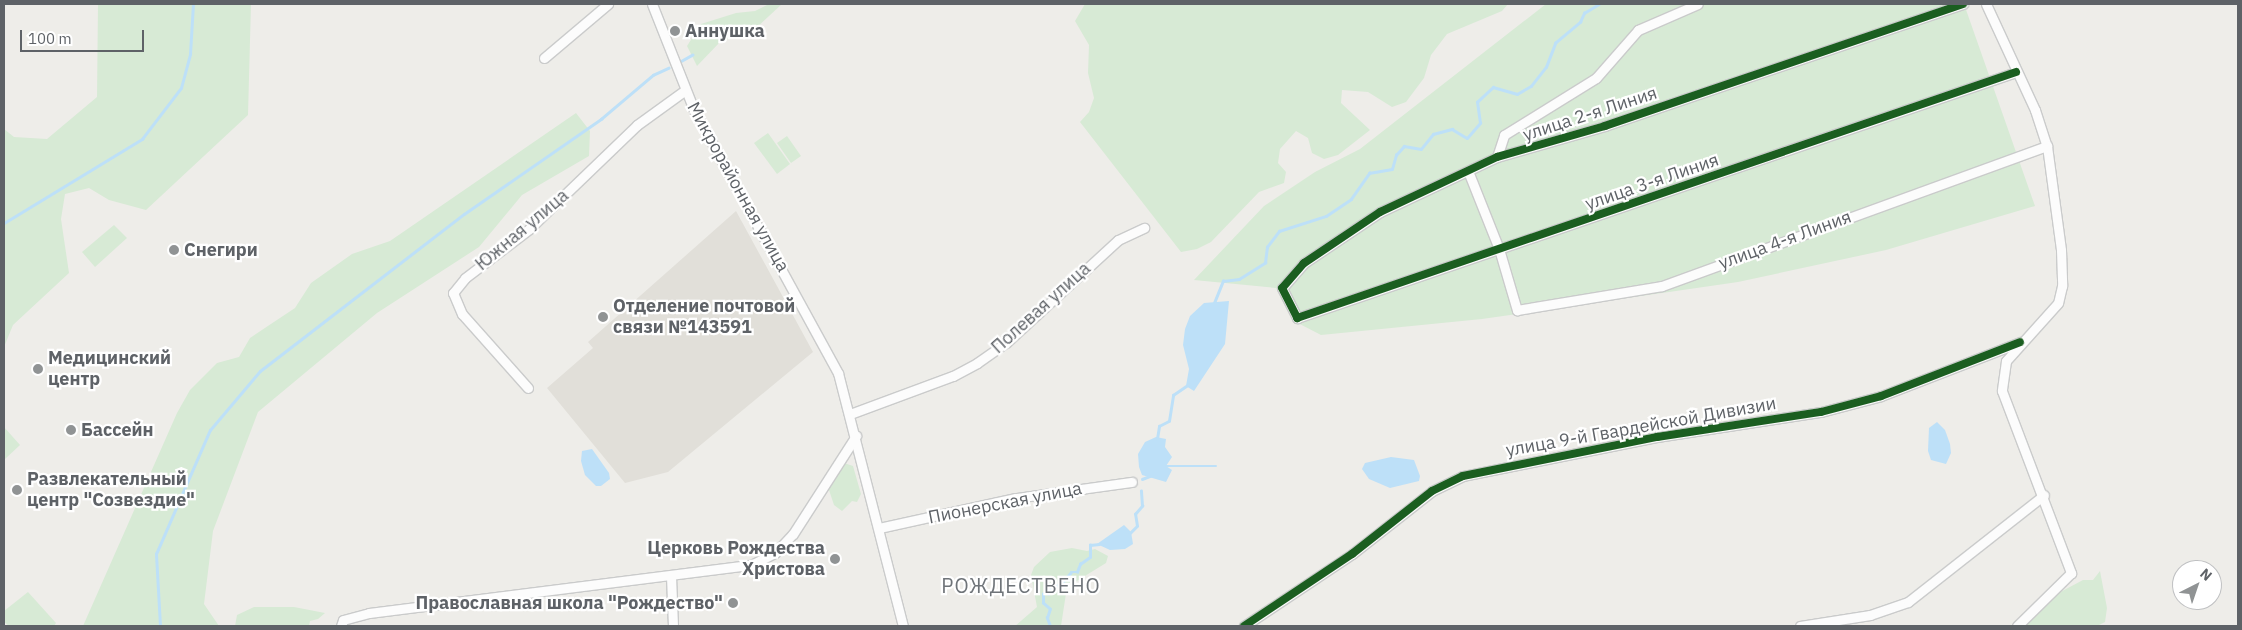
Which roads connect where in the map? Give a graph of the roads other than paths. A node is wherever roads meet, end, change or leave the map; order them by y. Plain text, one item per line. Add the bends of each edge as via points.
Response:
1 (608, 4) edge
2 (652, 4) edge
3 (1698, 4) edge
4 (1964, 4) edge
5 (1986, 4) edge
6 (544, 58) dead end
7 (2016, 72) junction
8 (684, 91) junction
9 (2047, 146) junction
10 (1497, 158) junction
11 (1468, 170) junction
12 (1144, 228) dead end
13 (1499, 250) junction
14 (1297, 318) joint
15 (2020, 342) junction
16 (528, 388) dead end
17 (850, 414) junction
18 (856, 436) junction
19 (1132, 482) dead end
20 (2044, 495) junction
21 (879, 528) junction
22 (671, 576) junction
23 (342, 623) edge
24 (673, 626) edge
25 (902, 626) edge
26 (1244, 626) edge
27 (1800, 626) edge
28 (2016, 626) edge

1 - 6 street
2 - 8 street, Микрорайонная улица
3 - 10 street via 1638,30 1596,78 1504,135
4 - 10 street, улица 2-я Линия via 1605,126
5 - 7 street
7 - 9 street
7 - 13 street, улица 3-я Линия
8 - 16 street, Южная улица via 637,125 529,229 465,278 453,293 462,314
8 - 17 street, Микрорайонная улица via 820,338 838,374
9 - 13 street, улица 4-я Линия via 1662,286 1517,310
9 - 15 street via 2054,181 2062,286 2058,303 2046,319
10 - 11 street, улица 2-я Линия
11 - 13 street
11 - 14 street, улица 2-я Линия via 1380,212 1304,263 1282,288
12 - 17 street, Полевая улица via 1118,240 1006,343 977,363 953,376
13 - 14 street, улица 3-я Линия
15 - 20 street via 2006,361 2002,391
15 - 26 street, улица 9-й Гвардейской Дивизии via 1881,396 1821,412 1656,436 1463,476 1432,491 1352,554
17 - 18 street, Микрорайонная улица
18 - 21 street, Микрорайонная улица
18 - 22 street via 803,519 775,553 751,565
19 - 21 street, Пионерская улица via 1016,498
20 - 27 street via 1908,602 1870,615
20 - 28 street via 2071,574
21 - 25 street, Микрорайонная улица
22 - 23 street via 369,613
22 - 24 street

